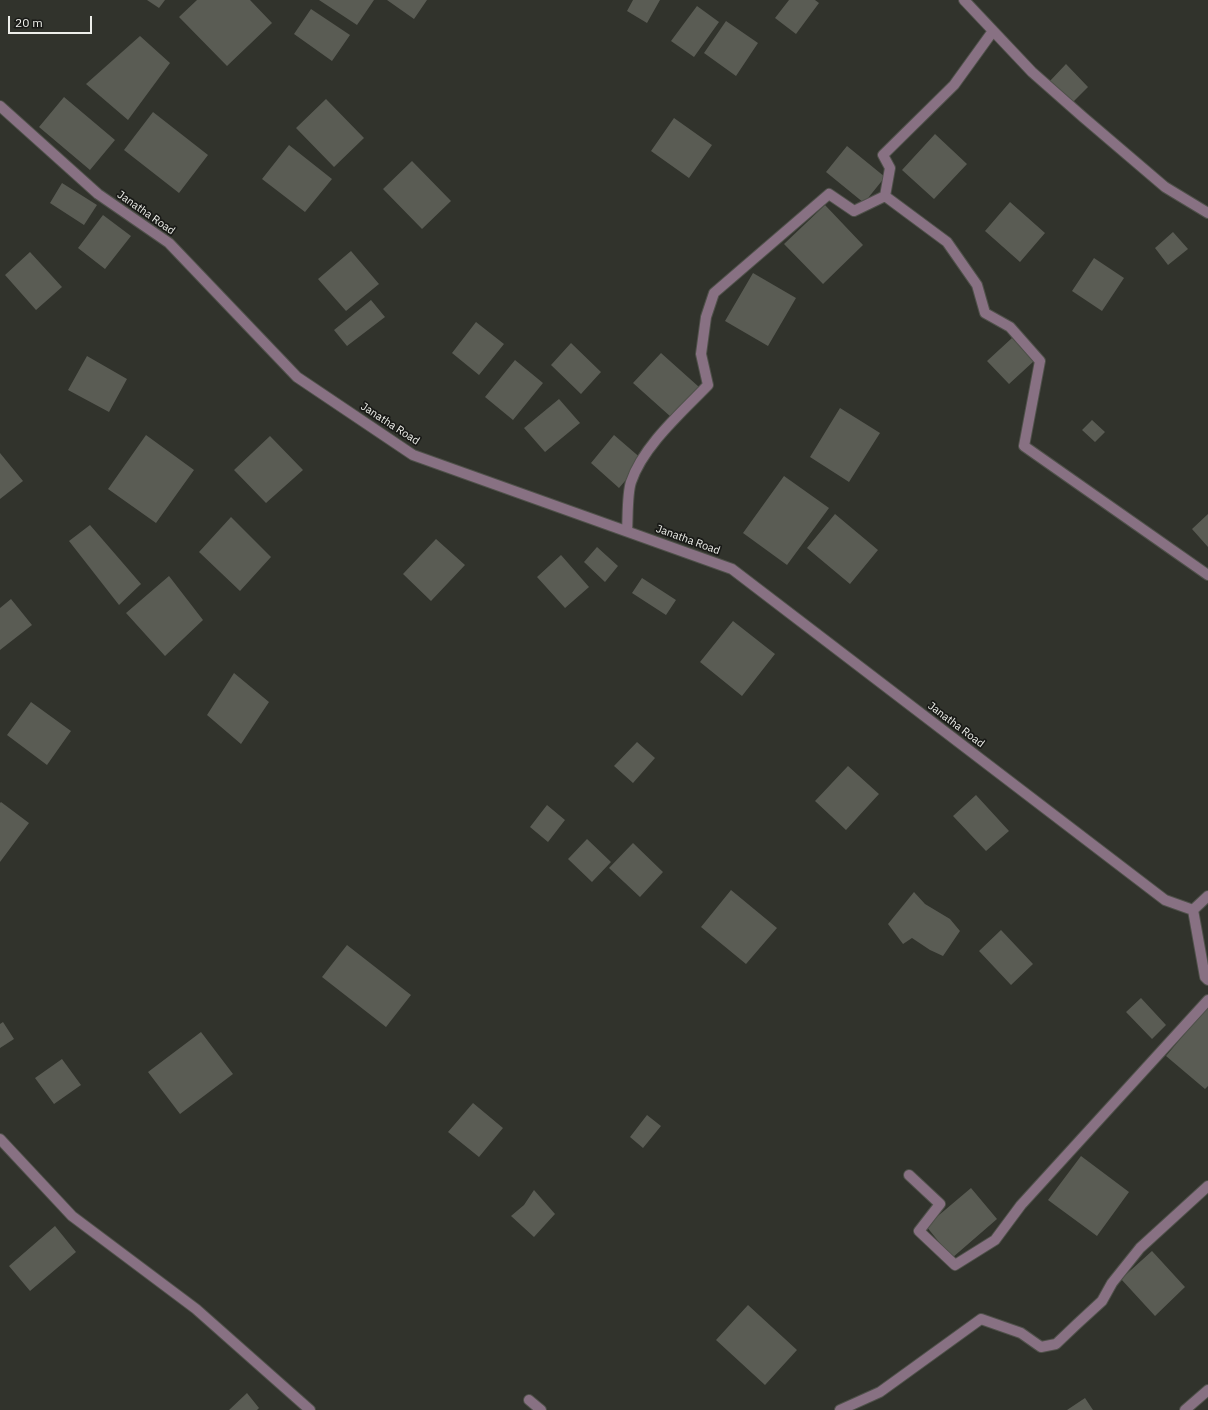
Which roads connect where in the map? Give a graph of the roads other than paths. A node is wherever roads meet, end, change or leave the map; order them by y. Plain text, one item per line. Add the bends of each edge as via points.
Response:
1 (964, 0) edge
2 (993, 31) junction
3 (0, 106) edge
4 (885, 196) junction
5 (1208, 213) edge
6 (627, 531) junction
7 (1208, 575) edge
8 (1208, 896) edge
9 (1194, 910) junction
10 (1208, 980) edge
11 (1208, 1000) edge
12 (0, 1139) edge
13 (909, 1175) dead end
14 (1208, 1186) edge
15 (1208, 1390) edge
16 (529, 1400) dead end
17 (310, 1410) edge
18 (541, 1410) edge
19 (840, 1410) edge
20 (1185, 1410) edge

1 - 2 street
2 - 4 street via 954,85 883,155 890,168
2 - 5 street via 1032,72 1094,127 1165,187
3 - 6 street, Janatha Road via 98,194 169,243 297,377 413,455
4 - 6 street via 854,211 829,194 714,293 706,317 701,354 708,385 652,445 640,465 631,482
4 - 7 street via 948,242 978,285 985,313 1010,327 1040,361 1024,446
6 - 9 street, Janatha Road via 732,569 1165,900
8 - 9 street
9 - 10 street via 1205,977
11 - 13 street via 1021,1205 995,1240 955,1265 919,1231 940,1204
12 - 17 street via 72,1216 196,1309
14 - 19 street via 1140,1248 1112,1283 1102,1301 1056,1344 1040,1347 1021,1333 981,1320 880,1392
15 - 20 street
16 - 18 street

